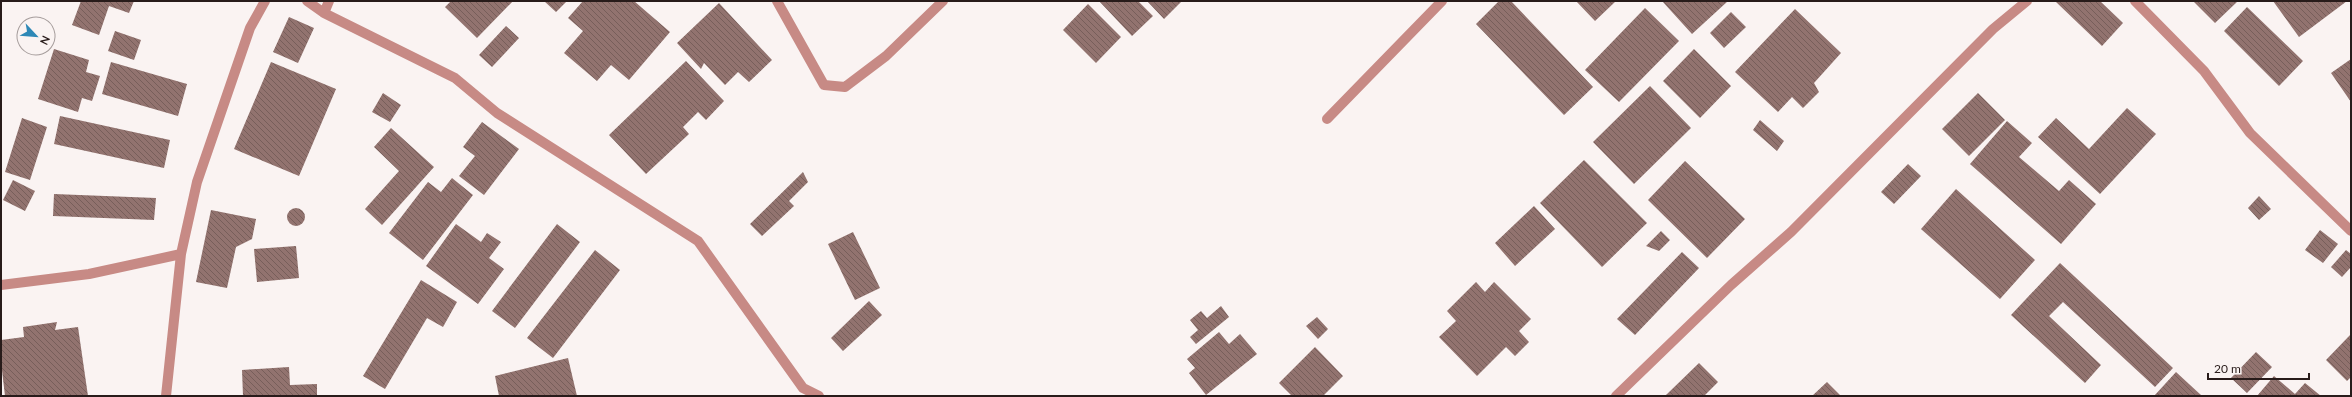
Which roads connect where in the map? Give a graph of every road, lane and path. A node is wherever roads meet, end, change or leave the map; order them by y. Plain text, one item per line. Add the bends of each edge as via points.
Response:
1 (265, 1) edge
2 (307, 1) edge
3 (329, 1) edge
4 (777, 1) edge
5 (943, 1) edge
6 (1442, 1) edge
7 (2027, 1) edge
8 (2135, 1) edge
9 (324, 13) junction
10 (1327, 119) dead end
11 (2351, 231) edge
12 (181, 254) junction
13 (1, 285) edge
14 (166, 396) edge
15 (819, 396) edge
16 (1616, 396) edge

1 - 12 street via 250,28 204,160
2 - 9 street
3 - 9 street
4 - 5 street via 824,85 845,87 886,56
6 - 10 street
7 - 16 street via 1993,29 1791,232 1731,285
8 - 11 street via 2204,71 2250,132
9 - 15 street via 454,78 497,113 698,241 803,388
12 - 13 street via 89,274
12 - 14 street

